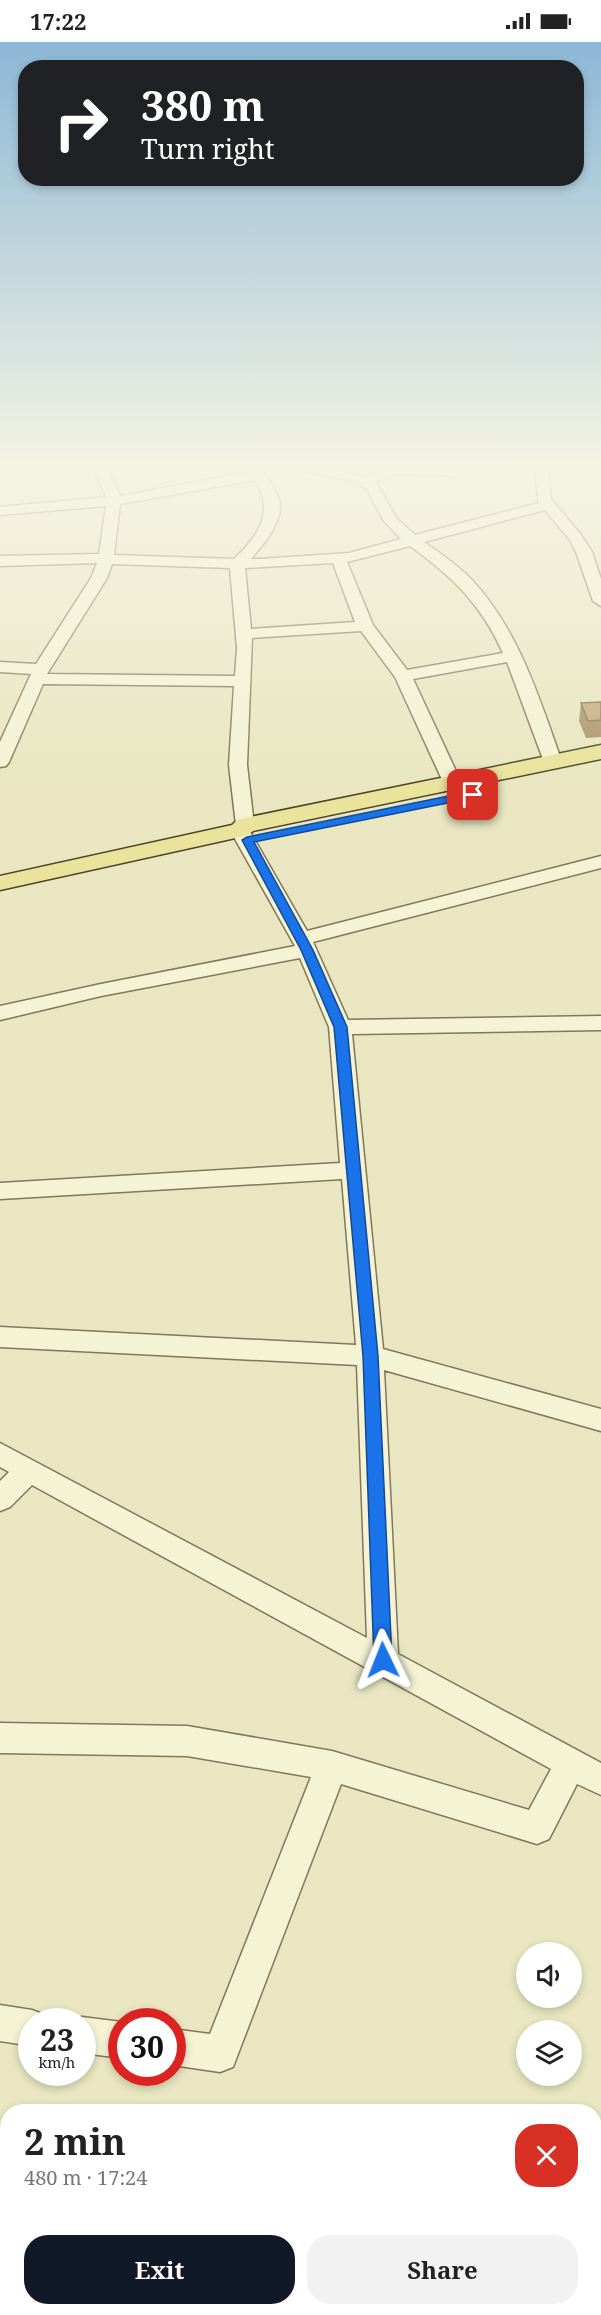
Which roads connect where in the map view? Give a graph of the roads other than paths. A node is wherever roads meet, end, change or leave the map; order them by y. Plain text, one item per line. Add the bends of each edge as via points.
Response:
1 (101, 573) edge
2 (238, 573) edge
3 (344, 573) edge
4 (453, 573) edge
5 (591, 573) edge
6 (601, 601) edge
7 (365, 626) junction
8 (243, 634) junction
9 (514, 656) junction
10 (0, 667) edge
11 (39, 674) junction
12 (404, 676) junction
13 (242, 681) junction
14 (601, 752) edge
15 (0, 762) edge
16 (553, 762) junction
17 (601, 769) edge
18 (453, 784) junction
19 (244, 832) junction
20 (601, 862) edge
21 (0, 884) edge
22 (0, 892) edge
23 (304, 945) junction
24 (0, 1013) edge
25 (601, 1023) edge
26 (340, 1027) junction
27 (353, 1170) junction
28 (0, 1191) edge
29 (0, 1338) edge
30 (370, 1356) junction
31 (601, 1420) edge
32 (0, 1455) edge
33 (29, 1470) junction
34 (0, 1499) edge
35 (383, 1660) junction
36 (0, 1738) edge
37 (571, 1764) junction
38 (332, 1766) junction
39 (601, 1780) edge
40 (0, 2023) edge
41 (18, 2026) edge
42 (186, 2049) edge

1 - 11 street
2 - 8 street
3 - 7 street
4 - 9 street via 479,599
5 - 6 street
7 - 8 street
7 - 12 street
8 - 13 street
9 - 12 street
9 - 16 street
10 - 11 street
11 - 13 street
11 - 15 street
12 - 18 street
13 - 19 street via 238,765
14 - 16 main road
16 - 18 main road
17 - 19 main road
18 - 19 main road
19 - 21 main road
19 - 22 main road
19 - 23 street
20 - 23 street
23 - 24 street
23 - 26 street
25 - 26 street
26 - 27 street
27 - 28 street
27 - 30 street
29 - 30 street
30 - 31 street
30 - 35 street
32 - 33 street
33 - 34 street
33 - 35 street
35 - 37 street
36 - 38 street via 187,1741
37 - 38 street via 537,1828
37 - 39 street
38 - 42 street via 220,2054
40 - 41 street

